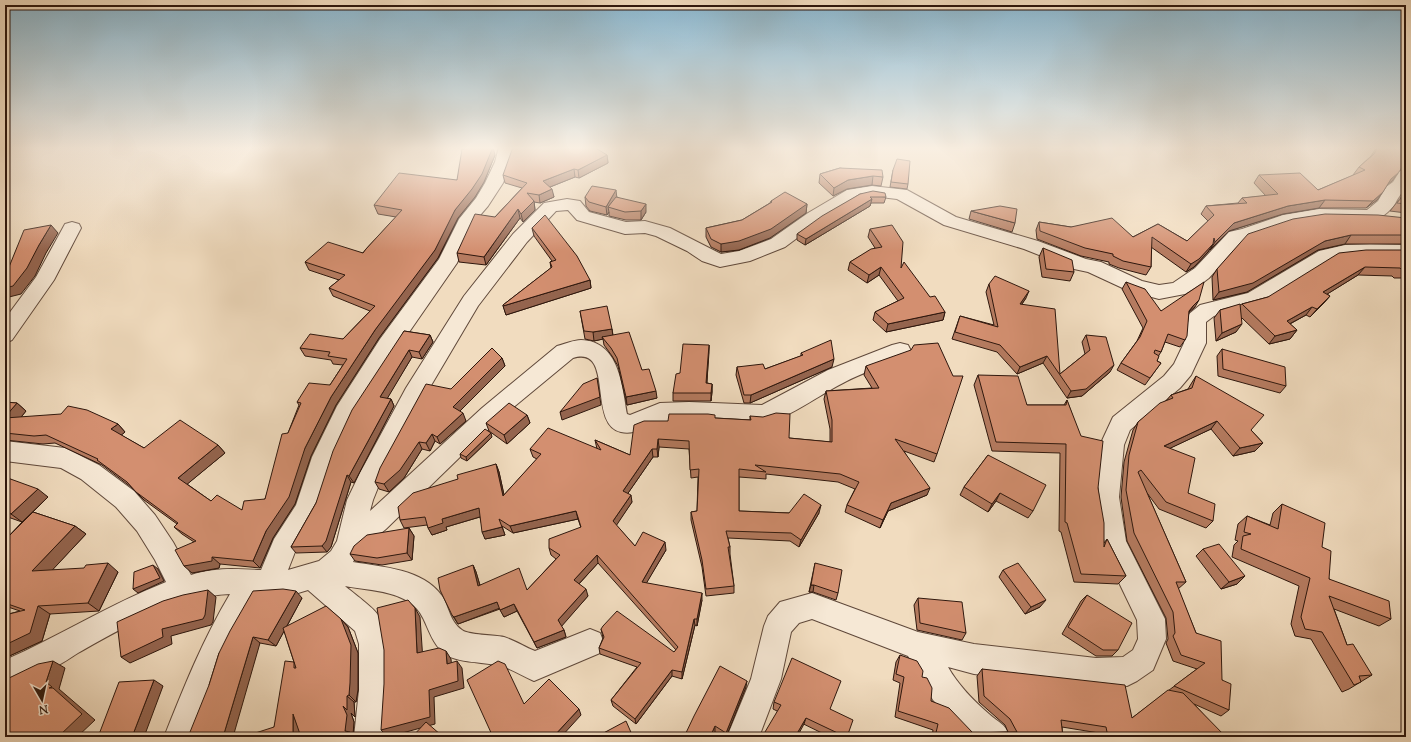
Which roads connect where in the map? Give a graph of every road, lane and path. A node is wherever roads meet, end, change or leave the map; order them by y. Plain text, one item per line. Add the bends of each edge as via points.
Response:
1 (495, 182) edge
2 (1402, 182) edge
3 (72, 228) dead end
4 (1406, 251) edge
5 (5, 335) edge
6 (900, 351) dead end
7 (5, 451) edge
8 (349, 544) junction
9 (319, 574) junction
10 (261, 584) junction
11 (184, 589) junction
12 (590, 643) dead end
13 (918, 646) junction
14 (5, 675) edge
15 (180, 737) edge
16 (370, 737) edge
17 (744, 737) edge
18 (994, 737) edge

1 - 10 street via 468,218 450,259 388,345 345,412 324,457 307,509
2 - 8 street via 1392,191 1381,218 1319,215 1283,221 1236,236 1194,279 1178,289 1159,292 1136,286 1094,267 1031,245 956,223 893,192 863,191 852,194 778,243 742,257 720,261 663,232 645,227 624,228 583,216 574,205 550,207 520,238 471,301 414,394 360,500
3 - 5 street via 44,280
4 - 13 street via 1370,250 1326,255 1254,299 1207,310 1196,319 1195,343 1183,369 1172,382 1121,424 1112,445 1106,497 1113,543 1151,619 1152,639 1143,660 1127,671 1096,673 974,659
6 - 8 street via 836,376 763,414 660,412 630,424 621,423 616,417 608,367 597,353 588,348 576,347 565,352 490,414 377,521
7 - 11 street via 65,458 90,472 125,499 146,523
8 - 9 street via 340,560
9 - 10 street via 294,582
9 - 12 street via 390,581 408,586 420,593 432,606 442,630 456,644 504,652 534,666
9 - 16 street via 367,623 373,644 374,690
10 - 11 street via 210,582
10 - 15 street via 226,627 202,677
11 - 14 street via 142,605 45,657
13 - 17 street via 812,606 790,612 778,626 766,679
13 - 18 street via 944,689 979,726

